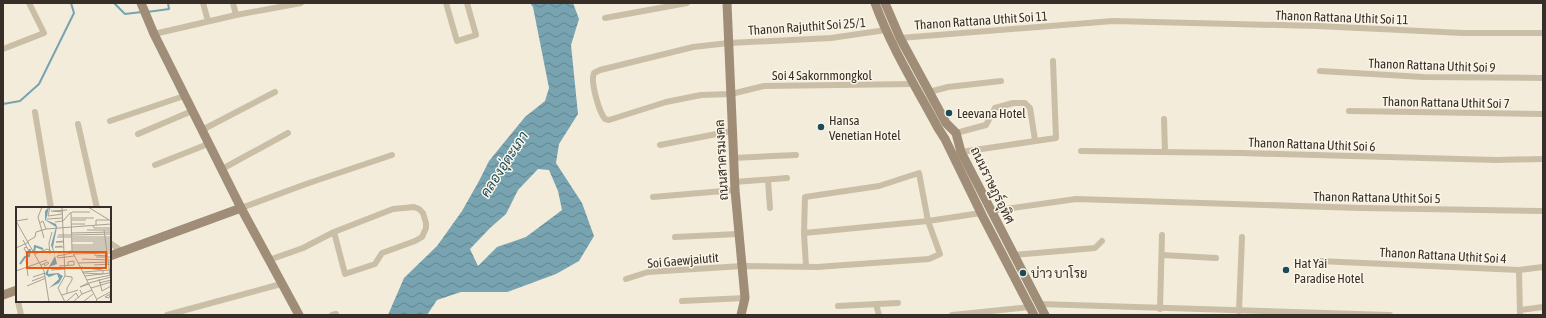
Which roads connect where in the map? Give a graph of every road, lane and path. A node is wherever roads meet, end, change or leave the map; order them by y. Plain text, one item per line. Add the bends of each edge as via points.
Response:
1 (29, 3) edge
2 (141, 3) edge
3 (203, 3) edge
4 (233, 3) edge
5 (300, 3) edge
6 (446, 3) edge
7 (467, 3) edge
8 (687, 3) edge
9 (727, 3) edge
10 (875, 3) edge
11 (885, 3) edge
12 (236, 15) junction
13 (604, 18) dead end
14 (208, 21) junction
15 (886, 30) junction
16 (1543, 33) edge
17 (154, 34) junction
18 (900, 38) junction
19 (729, 43) junction
20 (3, 49) edge
21 (1053, 61) dead end
22 (1320, 71) dead end
23 (1543, 78) edge
24 (1001, 81) dead end
25 (914, 84) junction
26 (275, 92) dead end
27 (929, 92) junction
28 (731, 94) junction
29 (184, 96) junction
30 (192, 111) junction
31 (1349, 111) dead end
32 (35, 112) dead end
33 (1543, 114) edge
34 (605, 119) joint
35 (1164, 119) dead end
36 (110, 121) dead end
37 (78, 124) dead end
38 (942, 126) junction
39 (202, 130) junction
40 (732, 130) junction
41 (288, 133) dead end
42 (956, 133) junction
43 (138, 134) dead end
44 (1035, 140) junction
45 (208, 144) junction
46 (660, 145) dead end
47 (1081, 151) dead end
48 (1165, 151) junction
49 (961, 152) junction
50 (796, 155) dead end
51 (392, 156) dead end
52 (733, 158) junction
53 (1543, 159) edge
54 (155, 166) dead end
55 (222, 169) junction
56 (787, 178) dead end
57 (768, 180) junction
58 (735, 186) junction
59 (653, 196) dead end
60 (52, 207) edge
61 (97, 207) edge
62 (241, 208) junction
63 (770, 208) dead end
64 (991, 211) junction
65 (1543, 211) edge
66 (981, 213) junction
67 (928, 221) junction
68 (334, 232) junction
69 (804, 233) junction
70 (738, 234) junction
71 (1162, 235) dead end
72 (676, 237) dead end
73 (1242, 237) dead end
74 (1102, 241) dead end
75 (111, 244) edge
76 (122, 251) junction
77 (1014, 255) junction
78 (1162, 255) junction
79 (111, 256) edge
80 (1216, 258) dead end
81 (269, 260) junction
82 (1319, 261) dead end
83 (742, 266) junction
84 (806, 266) junction
85 (1543, 267) edge
86 (1519, 270) junction
87 (626, 279) dead end
88 (281, 284) junction
89 (16, 292) edge
90 (3, 295) edge
91 (745, 298) junction
92 (18, 302) edge
93 (682, 302) dead end
94 (898, 303) dead end
95 (876, 304) junction
96 (1039, 304) junction
97 (838, 306) dead end
98 (1543, 307) edge
99 (1160, 308) junction
100 (1032, 311) edge
101 (1239, 311) junction
102 (1520, 312) edge
103 (1266, 313) edge
104 (20, 315) edge
105 (167, 315) edge
106 (299, 315) edge
107 (741, 315) edge
108 (879, 315) edge
109 (952, 315) edge
110 (1045, 315) edge
111 (1390, 315) edge

1 - 20 street via 44,33
2 - 17 street
3 - 14 street
4 - 12 street
5 - 12 street
6 - 7 street via 457,41 476,35
8 - 13 street
9 - 19 street, ถนนสาครมงคล
10 - 15 street, ถนนราษฏร์อุทิศ
11 - 18 street, ถนนราษฏร์อุทิศ
12 - 14 street
14 - 17 street
15 - 19 street, Thanon Rajuthit Soi 25/1 via 831,38
15 - 25 street, ถนนราษฏร์อุทิศ
16 - 18 street, Thanon Rattana Uthit Soi 11 via 1113,21
17 - 29 street
18 - 27 street, ถนนราษฏร์อุทิศ
19 - 28 street, ถนนสาครมงคล
19 - 34 street, Thanon Rajuthit Soi 25/1 via 693,47 600,70 592,79
21 - 44 street via 1056,138
22 - 23 street, Thanon Rattana Uthit Soi 9 via 1423,77
24 - 27 street via 948,87
25 - 28 street, Soi 4 Sakornmongkol via 764,86
25 - 38 street, ถนนราษฏร์อุทิศ
26 - 39 street
27 - 38 street, ถนนราษฏร์อุทิศ
28 - 34 street, Soi 4 Sakornmongkol via 694,96
28 - 40 street, ถนนสาครมงคล
29 - 30 street
29 - 36 street
30 - 39 street
30 - 43 street
31 - 33 street, Thanon Rattana Uthit Soi 7
32 - 60 street
35 - 48 street
37 - 61 street
38 - 42 street, ถนนราษฏร์อุทิศ
38 - 66 street, ถนนราษฏร์อุทิศ via 945,139
39 - 45 street
40 - 46 street
40 - 52 street, ถนนสาครมงคล
41 - 55 street
42 - 44 street via 986,125 995,108 1025,103 1030,108
42 - 49 street, ถนนราษฏร์อุทิศ
44 - 49 street
45 - 54 street
45 - 55 street
47 - 48 street, Thanon Rattana Uthit Soi 6
48 - 53 street, Thanon Rattana Uthit Soi 6
49 - 64 street, ถนนราษฏร์อุทิศ
50 - 52 street
51 - 62 street
52 - 58 street, ถนนสาครมงคล
55 - 62 street
56 - 57 street
57 - 58 street
57 - 63 street
58 - 59 street
58 - 70 street, ถนนสาครมงคล
62 - 76 street
62 - 81 street
64 - 65 street, Thanon Rattana Uthit Soi 5 via 1076,199
64 - 77 street, ถนนราษฏร์อุทิศ
66 - 67 street
66 - 100 street, ถนนราษฏร์อุทิศ
67 - 69 street
67 - 69 street via 919,173 878,186 805,196
67 - 84 street, Soi Gaewjaiutit via 940,254 929,259
68 - 68 street via 401,207 419,209 426,223 422,237 382,253 375,264 345,274
68 - 81 street via 302,248
69 - 84 street
70 - 72 street
70 - 83 street, ถนนสาครมงคล
71 - 78 street
73 - 101 street
74 - 77 street via 1095,248
75 - 76 street
76 - 79 street
77 - 96 street, ถนนราษฏร์อุทิศ
78 - 80 street
78 - 99 street
81 - 88 street
82 - 86 street, Thanon Rattana Uthit Soi 4
83 - 84 street, Soi Gaewjaiutit
83 - 87 street, Soi Gaewjaiutit via 648,272
83 - 91 street, ถนนสาครมงคล
85 - 86 street, Thanon Rattana Uthit Soi 4
86 - 102 street
88 - 105 street
88 - 106 street
89 - 90 street
91 - 93 street
91 - 107 street, ถนนสาครมงคล
92 - 104 street
94 - 95 street
95 - 97 street
95 - 108 street
96 - 99 street
96 - 110 street, ถนนราษฏร์อุทิศ
98 - 102 street
99 - 101 street
100 - 109 street
101 - 103 street
103 - 111 street

